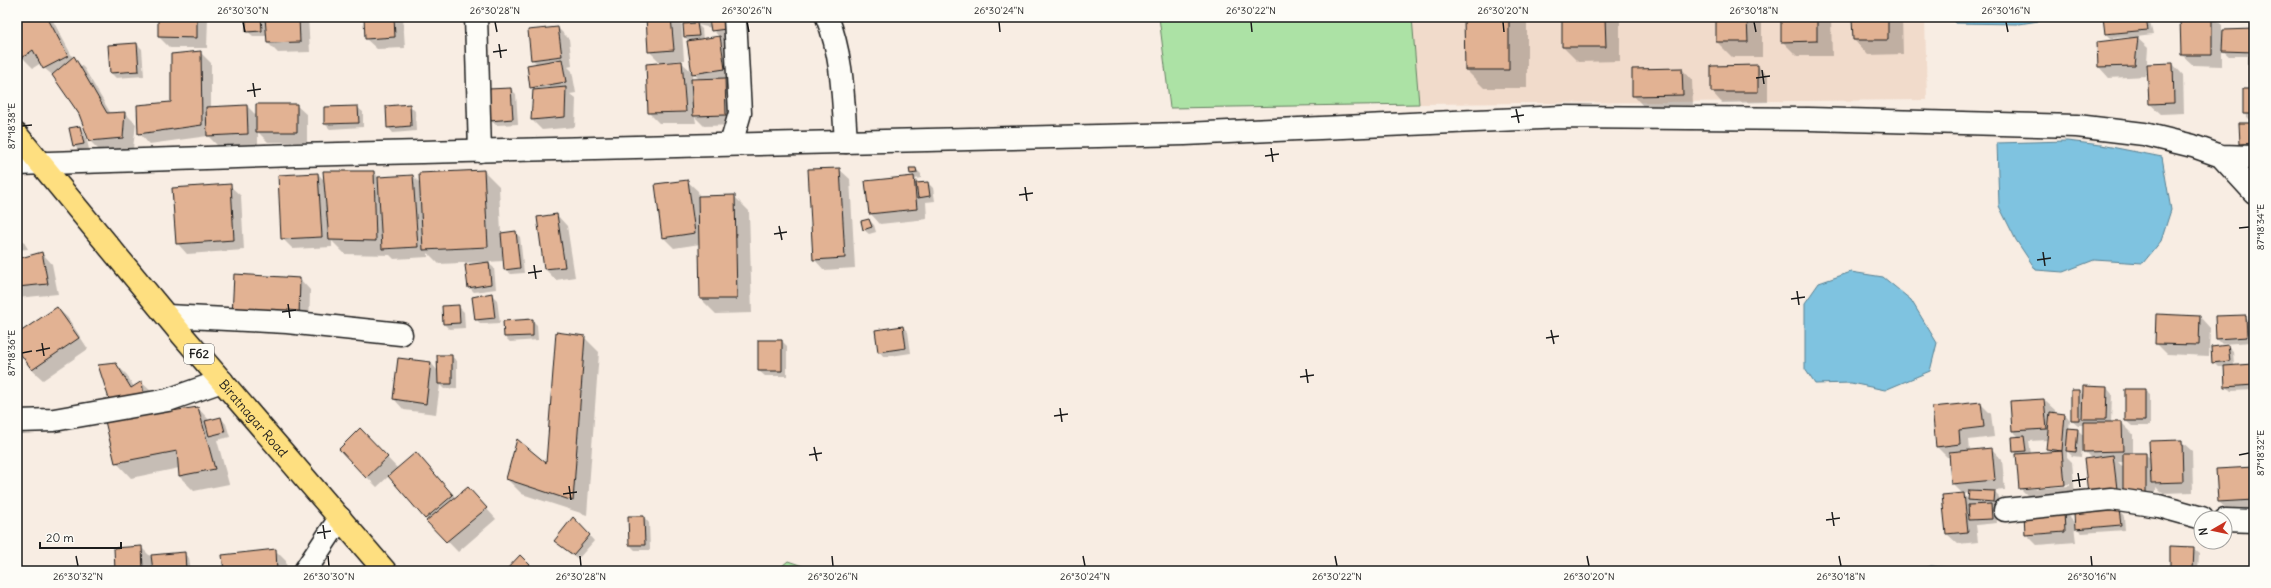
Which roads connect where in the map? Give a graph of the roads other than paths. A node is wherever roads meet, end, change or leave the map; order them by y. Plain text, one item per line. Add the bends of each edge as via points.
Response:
1 (476, 17) edge
2 (735, 17) edge
3 (827, 17) edge
4 (17, 135) edge
5 (846, 142) junction
6 (731, 144) junction
7 (480, 151) junction
8 (2221, 156) junction
9 (2254, 157) edge
10 (40, 162) junction
11 (17, 164) edge
12 (2254, 192) edge
13 (167, 316) junction
14 (401, 334) dead end
15 (222, 381) junction
16 (17, 422) edge
17 (2005, 510) dead end
18 (2193, 515) edge
19 (340, 518) junction
20 (2233, 520) edge
21 (2254, 521) edge
22 (305, 571) edge
23 (385, 571) edge

1 - 7 street
2 - 6 street via 740,113
3 - 5 street via 835,37 842,82
4 - 10 main road, Biratnagar Road / F62
5 - 6 street
5 - 8 street via 1185,134 1562,117 1809,118 2077,126 2144,134
6 - 7 street
7 - 10 street
8 - 9 street
8 - 12 street
10 - 11 street
10 - 13 main road, Biratnagar Road / F62
13 - 14 street via 287,322
13 - 15 main road, Biratnagar Road / F62
15 - 16 street via 168,400 54,420
15 - 19 main road, Biratnagar Road / F62
17 - 18 street via 2111,499 2159,506
19 - 22 street
19 - 23 main road, Biratnagar Road / F62
20 - 21 street

